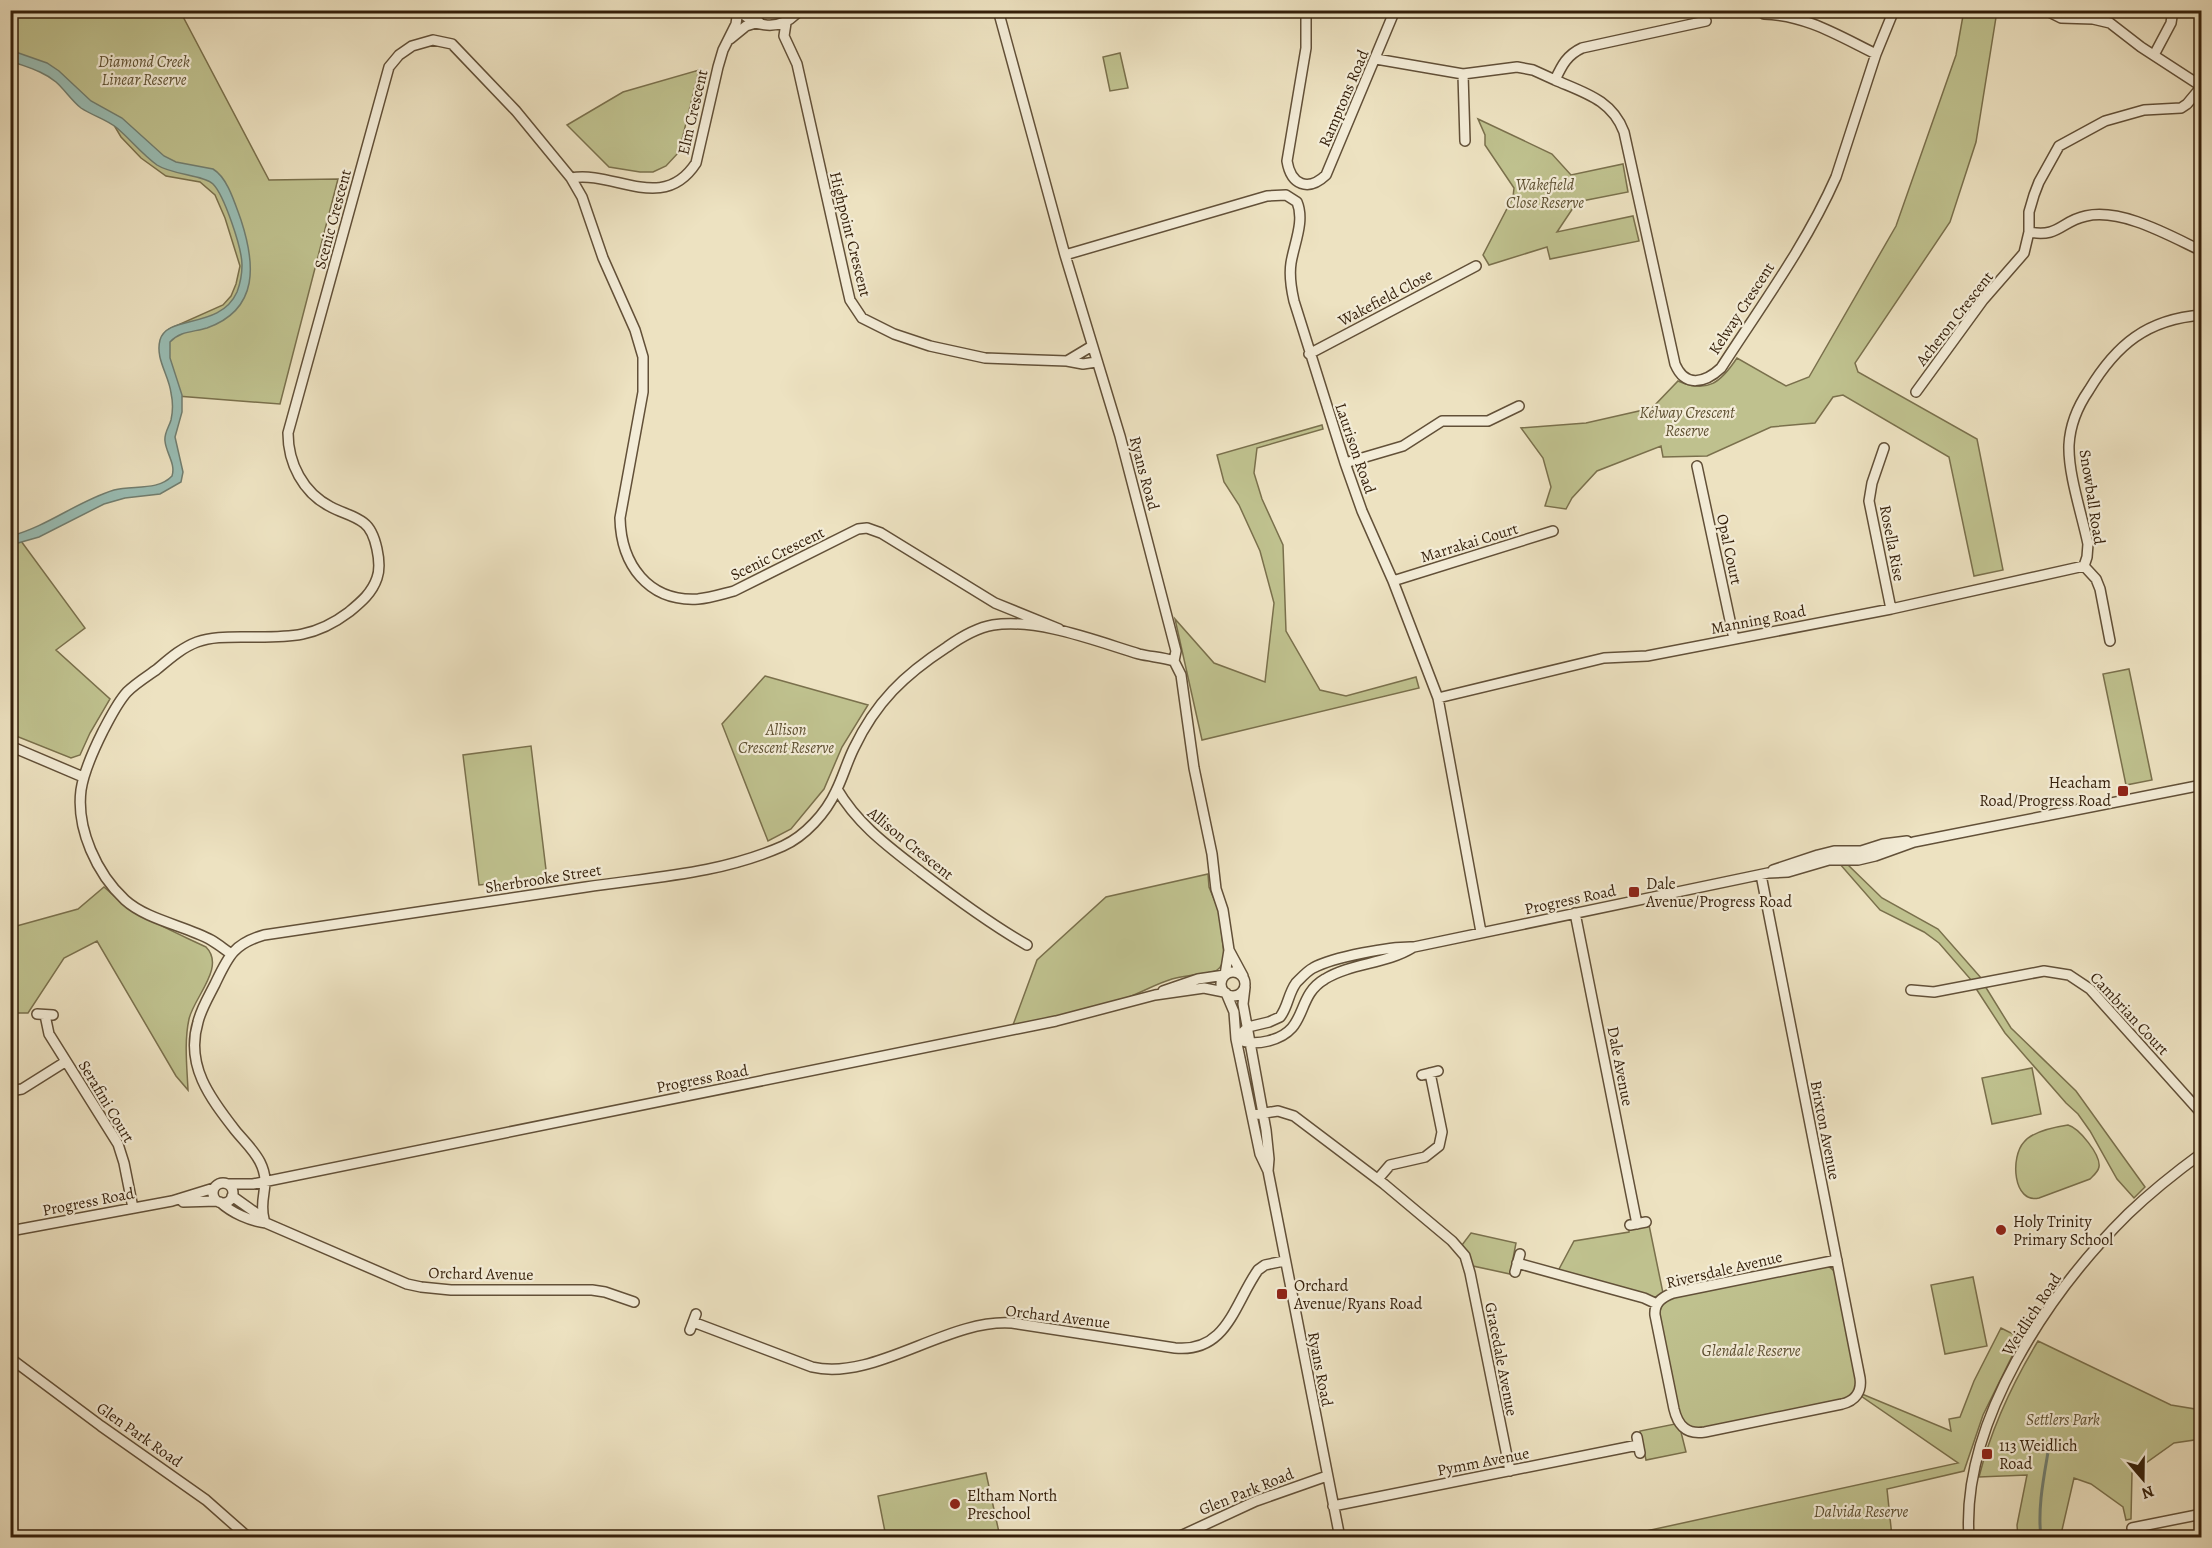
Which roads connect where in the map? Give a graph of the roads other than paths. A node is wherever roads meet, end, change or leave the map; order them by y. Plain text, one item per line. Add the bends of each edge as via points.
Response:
1 (739, 10) edge
2 (998, 10) edge
3 (1306, 10) edge
4 (1395, 10) edge
5 (1894, 10) edge
6 (2045, 10) edge
7 (2173, 10) edge
8 (798, 12) edge
9 (1764, 14) dead end
10 (1706, 21) dead end
11 (759, 22) junction
12 (786, 23) junction
13 (771, 26) junction
14 (727, 43) junction
15 (792, 52) junction
16 (1876, 54) junction
17 (2154, 55) junction
18 (1376, 59) junction
19 (1463, 74) junction
20 (1555, 80) junction
21 (2201, 86) edge
22 (1465, 141) dead end
23 (571, 178) junction
24 (2029, 232) junction
25 (2202, 251) edge
26 (1065, 255) junction
27 (1476, 266) dead end
28 (2202, 315) edge
29 (1092, 346) junction
30 (1309, 354) junction
31 (1067, 361) junction
32 (1096, 362) junction
33 (1916, 392) dead end
34 (1519, 406) dead end
35 (1884, 448) dead end
36 (1345, 463) junction
37 (1697, 466) dead end
38 (1553, 531) dead end
39 (2084, 566) junction
40 (1393, 580) junction
41 (1891, 609) junction
42 (1059, 629) junction
43 (1734, 639) junction
44 (2110, 641) dead end
45 (1174, 661) junction
46 (1438, 698) junction
47 (10, 746) edge
48 (84, 777) junction
49 (2202, 785) edge
50 (837, 789) junction
51 (1764, 874) junction
52 (1575, 913) junction
53 (1481, 932) junction
54 (1027, 945) dead end
55 (1414, 947) junction
56 (1229, 950) junction
57 (230, 953) junction
58 (1225, 975) junction
59 (1243, 976) junction
60 (1245, 987) junction
61 (1911, 990) dead end
62 (1225, 993) junction
63 (1155, 995) junction
64 (45, 1014) dead end
65 (1248, 1027) junction
66 (1236, 1039) junction
67 (1251, 1044) junction
68 (65, 1062) junction
69 (1430, 1073) dead end
70 (10, 1091) edge
71 (1263, 1112) junction
72 (1252, 1114) junction
73 (2202, 1114) edge
74 (2202, 1153) edge
75 (1268, 1171) junction
76 (1378, 1179) junction
77 (266, 1181) junction
78 (228, 1184) junction
79 (253, 1184) junction
80 (214, 1188) junction
81 (233, 1195) junction
82 (172, 1200) junction
83 (218, 1202) junction
84 (133, 1208) junction
85 (265, 1221) junction
86 (1638, 1224) dead end
87 (10, 1231) edge
88 (1837, 1260) junction
89 (1284, 1261) junction
90 (1517, 1263) dead end
91 (634, 1302) dead end
92 (1657, 1304) junction
93 (693, 1322) dead end
94 (10, 1358) edge
95 (1638, 1445) dead end
96 (1510, 1471) junction
97 (1327, 1476) junction
98 (1333, 1506) junction
99 (2202, 1514) edge
100 (2132, 1528) dead end
101 (249, 1538) edge
102 (1176, 1538) edge
103 (1340, 1538) edge
104 (1969, 1538) edge

1 - 11 street
1 - 14 street, Elm Crescent
2 - 26 street, Ryans Road
3 - 18 street, Ramptons Road via 1306,48 1287,161 1291,177 1297,182 1313,184 1326,175
4 - 18 street, Ramptons Road
5 - 16 street, Kelway Crescent
6 - 17 street via 2061,18 2110,23
7 - 17 street via 2171,23
8 - 12 street
9 - 16 street via 1801,19
10 - 20 street via 1582,48 1565,60
11 - 13 street
11 - 14 street via 746,26
12 - 13 street
12 - 15 street, Highpoint Crescent via 784,36
13 - 15 street, Highpoint Crescent
14 - 23 street, Elm Crescent via 692,170 670,185 647,189 593,178
15 - 31 street, Highpoint Crescent via 846,287 862,318 894,334 959,354
16 - 20 street, Kelway Crescent via 1828,196 1721,368 1699,381 1684,377 1675,364 1620,121 1615,112 1597,99
17 - 21 street
18 - 19 street, Kelway Crescent
19 - 20 street, Kelway Crescent via 1517,67
19 - 22 street
21 - 24 street, Acheron Crescent via 2181,108 2137,111 2097,124 2063,142 2039,182 2029,212
23 - 42 street, Scenic Crescent via 582,197 643,357 643,392 620,537 626,556 643,582 682,598 717,596 867,528 995,603
23 - 48 street, Scenic Crescent via 516,111 452,45 433,40 399,55 389,68 288,433 294,468 306,486 330,507 366,524 371,532 378,575 371,592 316,632 287,637 216,637 184,648 127,692 99,739
24 - 25 street via 2048,234 2086,215 2128,218
24 - 33 street, Acheron Crescent via 2020,260 1983,300
26 - 29 street, Ryans Road
26 - 30 street, Laurison Road via 1267,196 1286,195 1300,209 1290,283
27 - 30 street, Wakefield Close
28 - 39 street, Snowball Road via 2152,327 2127,342 2101,370 2076,412 2069,456 2088,544
29 - 31 street
29 - 32 street, Ryans Road
30 - 36 street, Laurison Road
31 - 32 street, Highpoint Crescent
32 - 45 street, Ryans Road via 1120,436 1176,651
34 - 36 street via 1488,421 1442,422 1403,446
35 - 41 street, Rosella Rise via 1869,501
36 - 40 street, Laurison Road
37 - 43 street, Opal Court
38 - 40 street, Marrakai Court
39 - 41 street, Manning Road
39 - 44 street, Snowball Road via 2100,589
40 - 46 street, Laurison Road
41 - 43 street, Manning Road
42 - 45 street
42 - 50 street via 987,626 934,655 902,680 876,710
43 - 46 street, Manning Road via 1647,656 1604,658
45 - 56 street, Ryans Road via 1181,675 1194,768
46 - 53 street, Laurison Road
47 - 48 street
48 - 57 street, Scenic Crescent via 81,803 85,835 116,889 140,909 212,940
49 - 51 street, Progress Road via 1914,842 1858,860 1824,861 1788,872
50 - 54 street, Allison Crescent via 873,835 956,899
50 - 57 street, Sherbrooke Street via 818,817 792,841 718,869 264,935
51 - 52 street, Progress Road
51 - 88 street, Brixton Avenue
52 - 53 street, Progress Road
52 - 86 street, Dale Avenue
53 - 55 street, Progress Road
55 - 65 street, Progress Road via 1333,960 1313,968 1291,990 1280,1017
55 - 67 street, Progress Road via 1324,979 1311,992 1288,1033
56 - 58 street, Ryans Road
56 - 59 street, Ryans Road
57 - 77 street via 197,1022 197,1061 206,1091 259,1160
58 - 59 street via 1233,972
58 - 62 street via 1221,983
58 - 63 street, Progress Road via 1189,981
59 - 60 street
60 - 62 street via 1238,995
60 - 65 street, Ryans Road via 1243,1004
61 - 73 street, Cambrian Court via 1934,992 2044,971 2070,975 2090,989
62 - 63 street, Progress Road via 1204,988
62 - 66 street, Ryans Road via 1234,1012
63 - 77 street, Progress Road via 1056,1022
64 - 68 street, Serafini Court via 45,1025
65 - 66 street, Progress Road
65 - 67 street, Ryans Road
66 - 67 street
66 - 72 street, Ryans Road
67 - 71 street, Ryans Road
68 - 70 street via 22,1089
68 - 84 street, Serafini Court via 118,1144
69 - 76 street via 1442,1132 1439,1146 1425,1157 1390,1165
71 - 72 street
71 - 75 street, Ryans Road
71 - 76 street via 1290,1114
72 - 75 street, Ryans Road via 1260,1154
74 - 104 street, Weidlich Road via 2146,1198 2100,1244 2063,1289 2030,1339 1999,1397 1979,1449 1970,1486
75 - 89 street, Ryans Road
76 - 96 street, Gracedale Avenue via 1464,1254
77 - 79 street, Progress Road
77 - 85 street via 261,1201
78 - 79 street, Progress Road
78 - 80 street
78 - 81 street
79 - 81 street, Progress Road
80 - 82 street, Progress Road
80 - 83 street
81 - 83 street via 226,1202
81 - 85 street, Orchard Avenue
82 - 83 street, Progress Road
82 - 84 street, Progress Road
83 - 85 street, Orchard Avenue via 253,1221
84 - 87 street, Progress Road
85 - 91 street, Orchard Avenue via 414,1286 451,1290 592,1290
88 - 92 street, Riversdale Avenue via 1672,1293
88 - 92 street, Brixton Avenue via 1860,1378 1859,1392 1842,1404 1705,1432 1684,1429 1674,1409 1655,1316
89 - 93 street, Orchard Avenue via 1261,1267 1221,1333 1208,1344 1192,1348 995,1323 858,1366 829,1370
89 - 97 street, Ryans Road
90 - 92 street, Riversdale Avenue
94 - 101 street, Glen Park Road via 206,1500
95 - 96 street, Pymm Avenue
96 - 98 street, Pymm Avenue
97 - 98 street, Ryans Road
97 - 102 street, Glen Park Road via 1246,1505
98 - 103 street, Ryans Road
99 - 100 street

